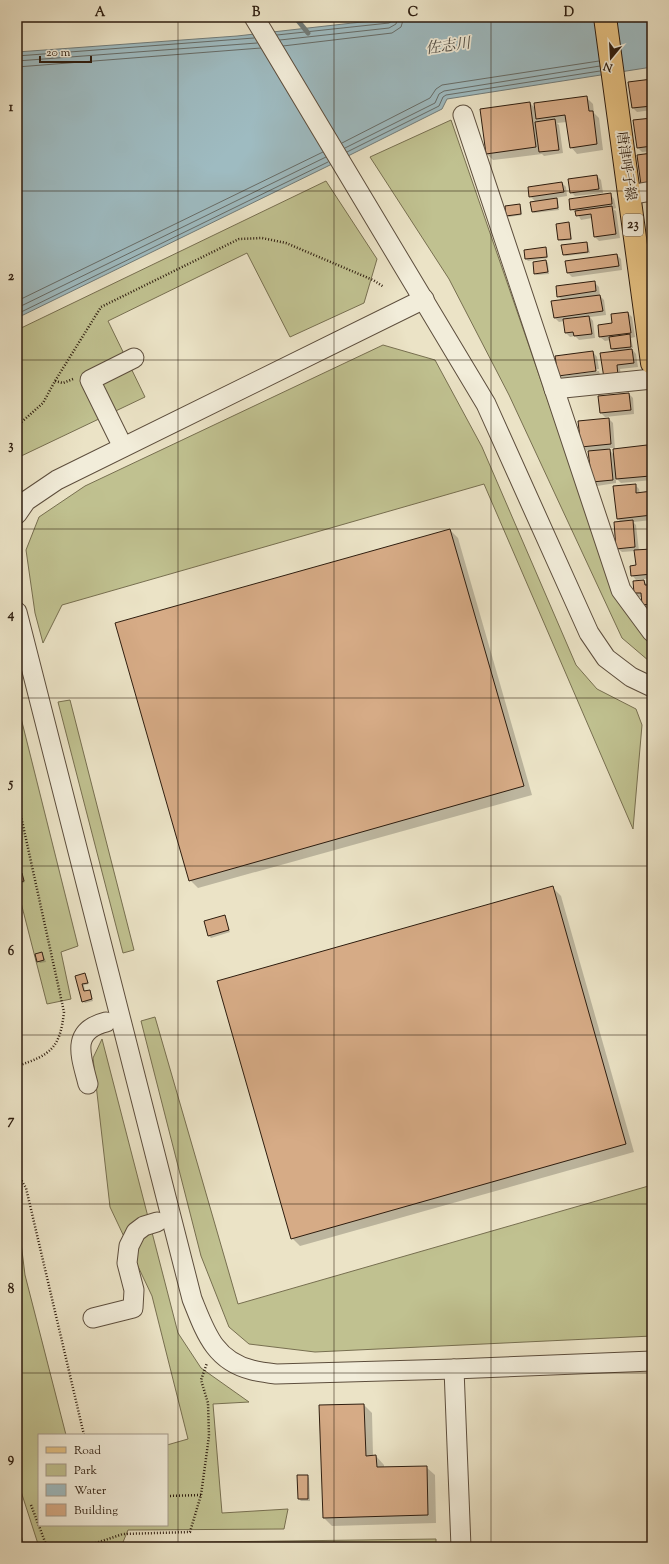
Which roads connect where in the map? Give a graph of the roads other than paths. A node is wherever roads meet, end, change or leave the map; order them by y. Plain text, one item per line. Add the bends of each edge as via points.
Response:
1 (254, 17) edge
2 (605, 17) edge
3 (463, 115) dead end
4 (652, 191) edge
5 (629, 195) junction
6 (424, 299) junction
7 (134, 358) dead end
8 (652, 363) edge
9 (652, 379) edge
10 (554, 389) junction
11 (122, 447) junction
12 (17, 514) edge
13 (17, 612) edge
14 (652, 632) edge
15 (652, 687) edge
16 (106, 1022) dead end
17 (88, 1084) dead end
18 (157, 1222) dead end
19 (93, 1318) dead end
20 (652, 1360) edge
21 (454, 1369) junction
22 (461, 1547) edge

1 - 6 street
2 - 5 main road, 唐津呼子線 / 23
3 - 10 street
4 - 5 street
5 - 8 main road, 唐津呼子線 / 23
6 - 11 street
6 - 15 street via 486,404 589,633 606,658 631,677
7 - 11 street via 90,380
9 - 10 street
10 - 14 street via 621,590
11 - 12 street via 57,480 26,501
13 - 21 street via 192,1299 206,1333 216,1350 233,1363 251,1370 276,1374
16 - 17 street via 94,1025 84,1034 79,1051
18 - 19 street via 136,1232 129,1246 127,1262 134,1290 133,1308
20 - 21 street
21 - 22 street

